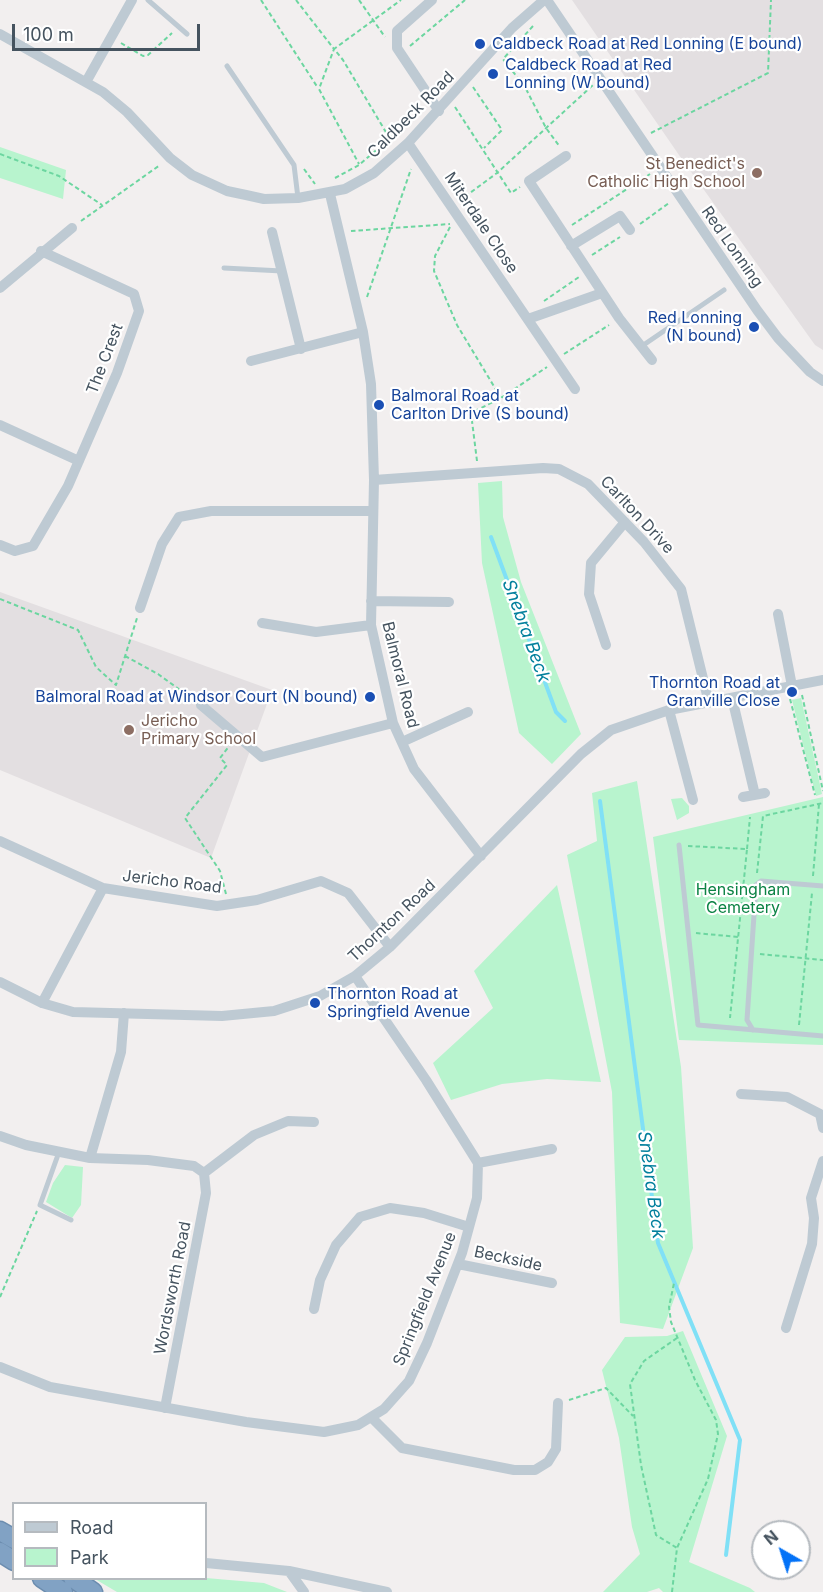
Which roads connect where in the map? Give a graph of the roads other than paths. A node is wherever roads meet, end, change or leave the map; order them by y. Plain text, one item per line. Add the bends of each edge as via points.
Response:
1 (132, 0) edge
2 (148, 0) edge
3 (432, 0) edge
4 (545, 0) edge
5 (0, 34) edge
6 (187, 34) dead end
7 (227, 66) dead end
8 (86, 82) junction
9 (440, 111) junction
10 (408, 143) junction
11 (566, 156) dead end
12 (330, 194) junction
13 (298, 198) junction
14 (72, 228) road end
15 (630, 230) dead end
16 (273, 232) dead end
17 (571, 246) junction
18 (41, 251) junction
19 (224, 268) dead end
20 (282, 271) junction
21 (0, 288) edge
22 (724, 290) dead end
23 (602, 293) junction
24 (526, 317) junction
25 (363, 332) junction
26 (642, 346) junction
27 (301, 349) junction
28 (651, 360) dead end
29 (251, 361) dead end
30 (823, 381) edge
31 (575, 390) dead end
32 (0, 425) edge
33 (79, 461) junction
34 (374, 480) junction
35 (374, 512) junction
36 (625, 522) junction
37 (0, 545) edge
38 (371, 601) junction
39 (449, 602) dead end
40 (140, 608) road end
41 (778, 614) dead end
42 (262, 623) dead end
43 (371, 625) junction
44 (606, 645) dead end
45 (823, 680) edge
46 (793, 685) junction
47 (732, 698) junction
48 (709, 703) junction
49 (201, 705) road end
50 (669, 710) junction
51 (468, 712) dead end
52 (393, 723) junction
53 (402, 742) junction
54 (687, 793) dead end
55 (743, 797) dead end
56 (0, 841) edge
57 (679, 845) road end
58 (481, 855) junction
59 (823, 886) edge
60 (103, 888) junction
61 (390, 947) junction
62 (355, 976) junction
63 (0, 982) edge
64 (42, 1003) junction
65 (124, 1013) junction
66 (753, 1030) junction
67 (823, 1036) edge
68 (741, 1094) dead end
69 (314, 1122) dead end
70 (823, 1128) edge
71 (0, 1136) edge
72 (552, 1149) dead end
73 (59, 1152) junction
74 (90, 1158) junction
75 (823, 1161) edge
76 (478, 1163) junction
77 (204, 1173) junction
78 (819, 1219) edge
79 (71, 1220) dead end
80 (469, 1227) junction
81 (458, 1264) junction
82 (552, 1283) dead end
83 (314, 1309) dead end
84 (786, 1328) dead end
85 (0, 1367) edge
86 (558, 1403) road end
87 (165, 1408) junction
88 (371, 1417) junction
89 (207, 1563) edge
90 (289, 1571) junction
91 (45, 1580) edge
92 (76, 1580) edge
93 (63, 1592) edge
94 (93, 1592) edge
95 (304, 1592) edge
96 (387, 1592) edge

1 - 8 street
2 - 6 lane
3 - 9 street via 397,31 397,48
4 - 9 street, Caldbeck Road via 512,28
4 - 30 street, Red Lonning via 778,338
5 - 8 street, Caldbeck Road
7 - 13 lane via 294,165
8 - 13 street, Caldbeck Road via 117,103 192,175 227,191 264,199
9 - 10 street, Caldbeck Road
10 - 12 street, Caldbeck Road via 374,173
10 - 24 street, Miterdale Close
11 - 17 street via 529,181
12 - 13 street, Caldbeck Road
12 - 25 street, Balmoral Road
14 - 18 street
15 - 17 street via 620,216
16 - 20 street
17 - 23 street
18 - 21 street
18 - 33 street, The Crest via 134,294 139,311
19 - 20 lane
20 - 27 street
22 - 26 lane
23 - 24 street
23 - 26 street
24 - 31 street, Miterdale Close
25 - 27 street
25 - 34 street, Balmoral Road via 371,384
26 - 28 street
27 - 29 street
32 - 33 street
33 - 37 street, The Crest via 33,546 15,551
34 - 35 street, Balmoral Road
34 - 36 street, Carlton Drive via 559,469 588,484
35 - 38 street, Balmoral Road
35 - 40 street via 212,511 180,517 162,544
36 - 44 street via 591,563 590,594
36 - 48 street, Carlton Drive via 681,589
38 - 39 street
38 - 43 street, Balmoral Road
41 - 46 street
42 - 43 street via 316,632
43 - 52 street, Balmoral Road
45 - 46 street, Thornton Road
46 - 47 street, Thornton Road
47 - 48 street, Thornton Road
47 - 55 street via 760,794
48 - 50 street, Thornton Road
49 - 52 street via 262,758
50 - 54 street
50 - 58 street, Thornton Road via 611,730 581,754
51 - 53 street
52 - 53 street, Balmoral Road
53 - 58 street, Balmoral Road via 414,770
56 - 60 street, Jericho Road
57 - 66 lane via 698,1025
58 - 61 street, Thornton Road
59 - 66 lane via 761,881 756,885 747,1020
60 - 61 street, Jericho Road via 218,906 257,900 321,881 348,893
60 - 64 street
61 - 62 street, Thornton Road
62 - 65 street, Thornton Road via 320,996 274,1011 222,1016
62 - 76 street
63 - 64 street, Thornton Road
64 - 65 street, Thornton Road via 73,1012
65 - 74 street via 121,1052
66 - 67 lane
68 - 70 street via 787,1097 820,1114
69 - 77 street via 288,1121 254,1135
71 - 73 street
72 - 76 street
73 - 74 street
73 - 79 lane via 40,1205
74 - 77 street via 194,1166
75 - 78 street via 811,1197
76 - 80 street, Springfield Avenue via 477,1198
77 - 87 street, Wordsworth Road via 207,1193
78 - 84 street
80 - 81 street, Springfield Avenue
80 - 83 street via 424,1213 390,1208 360,1217 336,1245 320,1280
81 - 82 street, Beckside
81 - 88 street, Springfield Avenue via 409,1381 384,1409
85 - 87 street, Springfield Avenue via 50,1388
86 - 88 street via 556,1449 548,1462 535,1470 514,1470 402,1448
87 - 88 street, Springfield Avenue via 324,1432 358,1425
89 - 90 street
90 - 95 street
90 - 96 street
91 - 93 highway
92 - 94 highway

